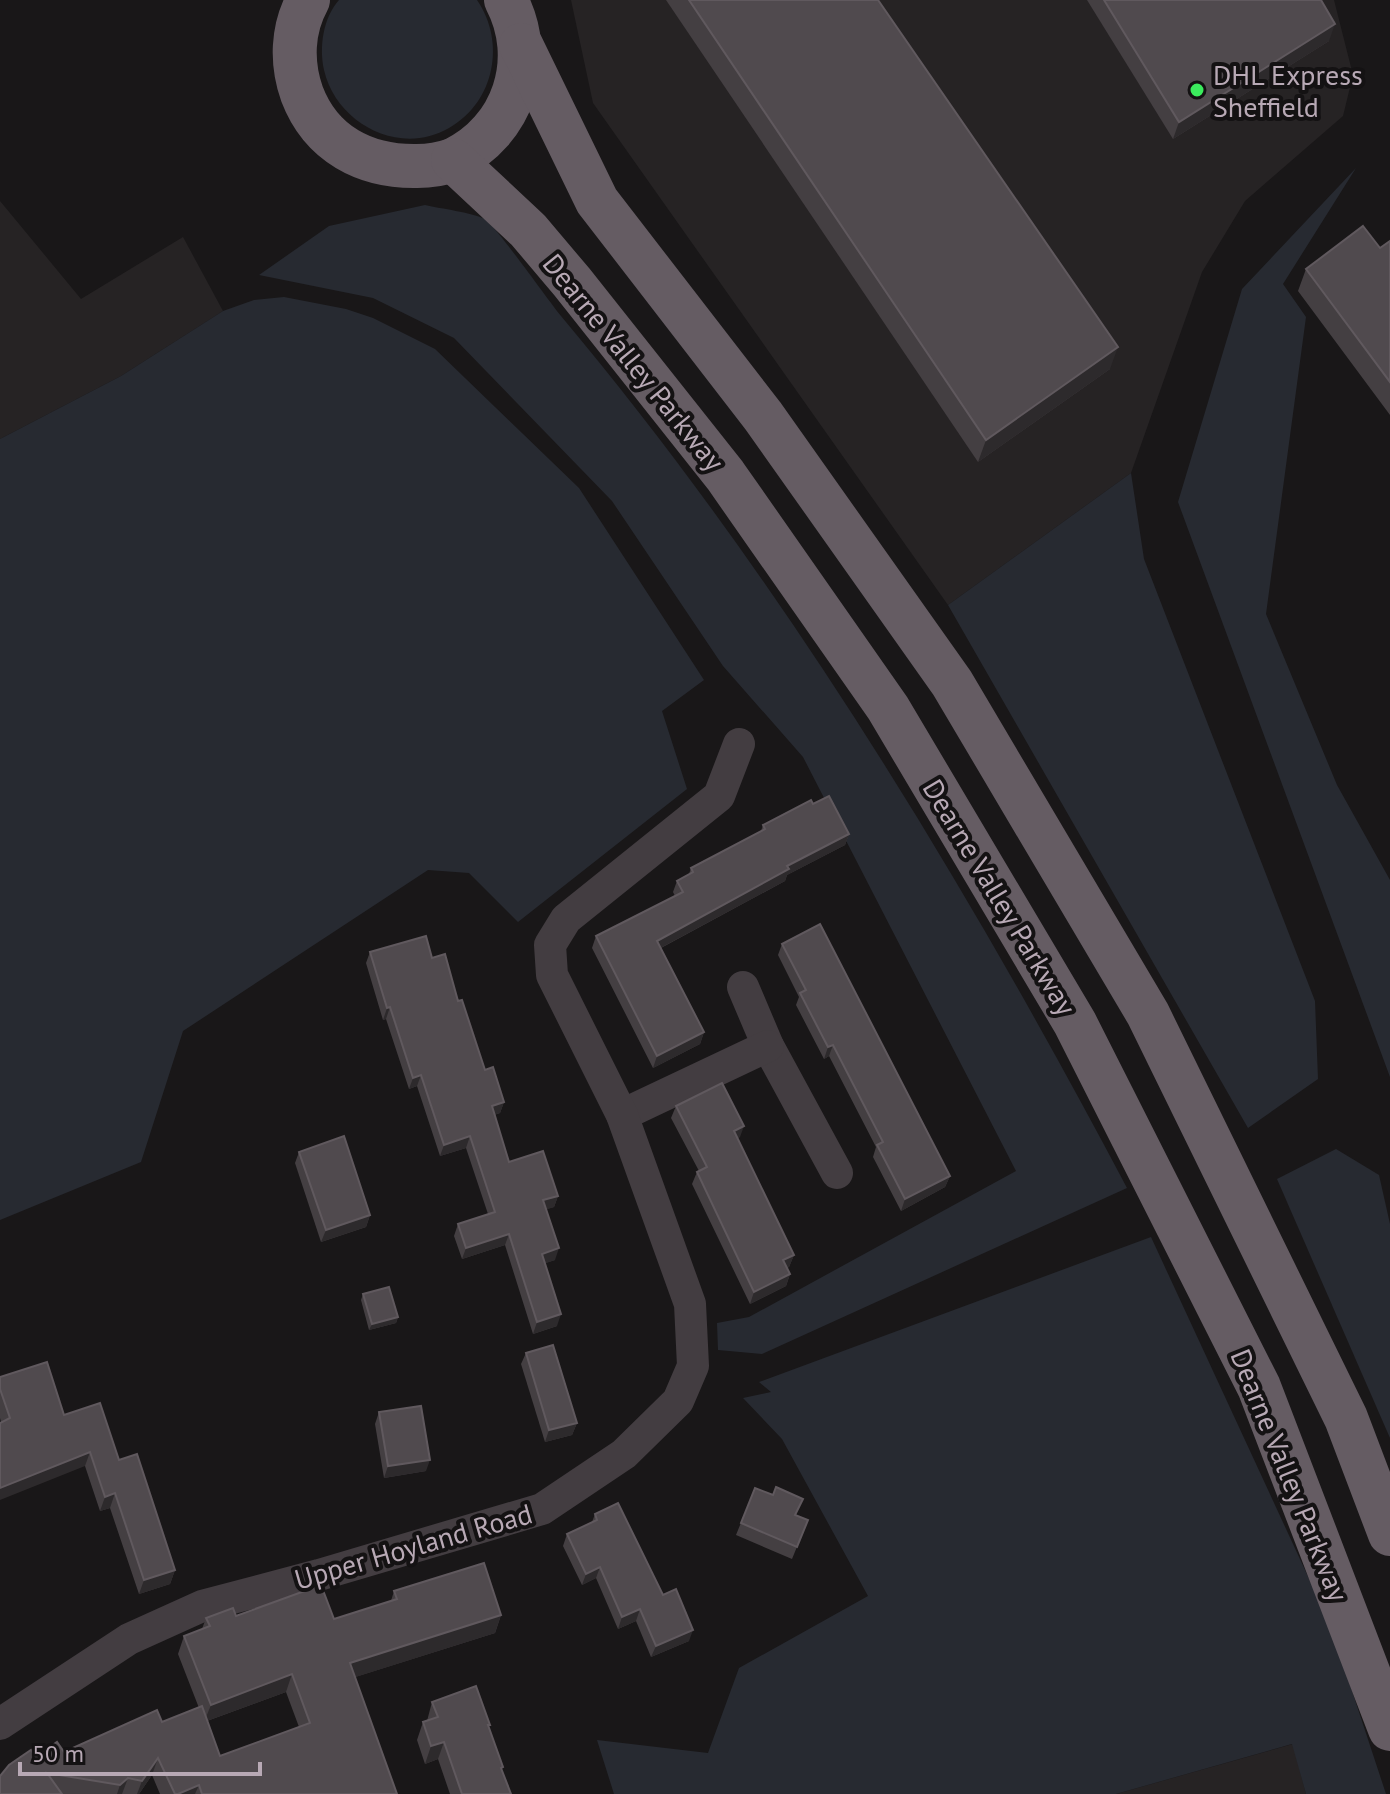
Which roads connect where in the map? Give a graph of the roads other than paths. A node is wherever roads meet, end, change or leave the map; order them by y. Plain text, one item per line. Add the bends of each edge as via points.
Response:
1 (273, 0) edge
2 (308, 0) edge
3 (515, 15) edge
4 (294, 41) junction
5 (453, 160) junction
6 (739, 744) dead end
7 (743, 987) dead end
8 (768, 1046) junction
9 (622, 1115) junction
10 (837, 1173) dead end
11 (1390, 1534) edge
12 (0, 1724) edge
13 (1390, 1729) edge

1 - 4 highway
2 - 4 highway
3 - 5 highway via 519,78 507,108 488,134
3 - 11 highway via 597,201 763,416 952,683 1148,1014 1346,1418
4 - 5 highway via 296,76 308,110 330,137 359,157 393,167
5 - 13 highway, Dearne Valley Parkway via 528,230 582,294 725,475 888,708 1075,1023 1259,1387
6 - 9 street, Upper Hoyland Road via 719,796 566,919 550,945 552,975
7 - 8 street
8 - 9 street
8 - 10 street
9 - 12 street, Upper Hoyland Road via 690,1304 693,1366 678,1401 624,1454 542,1509 202,1606 129,1639

